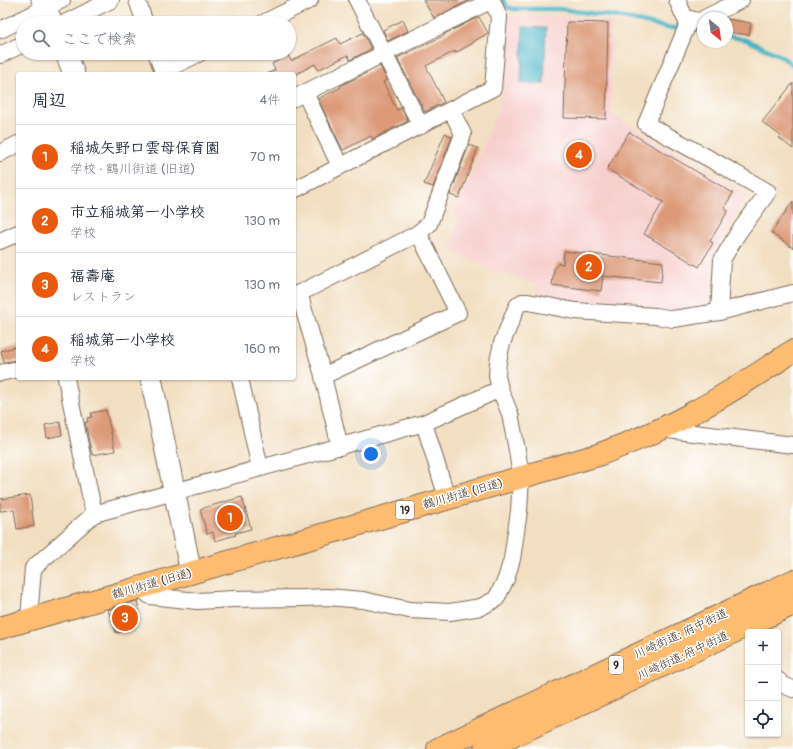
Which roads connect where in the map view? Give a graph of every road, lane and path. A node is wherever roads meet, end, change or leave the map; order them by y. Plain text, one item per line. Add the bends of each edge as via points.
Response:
1 (109, 0) edge
2 (137, 0) edge
3 (310, 0) edge
4 (357, 0) edge
5 (492, 0) edge
6 (677, 0) edge
7 (742, 0) edge
8 (286, 5) edge
9 (50, 8) edge
10 (32, 16) edge
11 (78, 16) edge
12 (143, 16) edge
13 (272, 16) edge
14 (16, 23) edge
15 (694, 23) edge
16 (0, 30) edge
17 (16, 47) edge
18 (384, 53) junction
19 (0, 55) edge
20 (69, 60) edge
21 (159, 60) edge
22 (187, 60) edge
23 (73, 72) edge
24 (164, 72) edge
25 (299, 95) edge
26 (450, 110) junction
27 (421, 126) junction
28 (16, 145) edge
29 (0, 153) edge
30 (340, 166) junction
31 (296, 189) edge
32 (16, 234) edge
33 (417, 234) junction
34 (0, 242) edge
35 (793, 293) edge
36 (297, 294) edge
37 (719, 312) junction
38 (793, 351) edge
39 (16, 369) edge
40 (0, 373) edge
41 (323, 376) junction
42 (66, 380) edge
43 (151, 380) edge
44 (240, 380) edge
45 (500, 389) junction
46 (424, 423) junction
47 (660, 429) junction
48 (793, 445) edge
49 (340, 447) junction
50 (260, 468) junction
51 (521, 477) junction
52 (175, 492) junction
53 (448, 498) junction
54 (94, 514) junction
55 (191, 573) junction
56 (793, 580) edge
57 (140, 588) junction
58 (793, 604) edge
59 (29, 619) junction
60 (0, 628) edge
61 (749, 629) edge
62 (745, 631) edge
63 (781, 683) edge
64 (793, 689) edge
65 (438, 749) edge
66 (485, 749) edge

1 - 11 street
2 - 12 street
3 - 8 street
4 - 18 street
5 - 18 street
5 - 26 street via 499,17 493,88
6 - 15 street via 685,18
7 - 15 street
8 - 13 street
9 - 10 street
14 - 16 street
15 - 37 street via 646,124 768,192 722,260
17 - 19 street
18 - 25 street
18 - 27 street
20 - 23 street
21 - 24 street
22 - 24 street
25 - 30 street
26 - 27 street
26 - 33 street via 463,134 429,224
27 - 30 street
28 - 29 street
30 - 31 street
32 - 34 street
33 - 36 street
33 - 41 street via 458,313
35 - 37 street
36 - 41 street
37 - 45 street via 673,319 575,311 522,302 517,306 502,344 497,376
38 - 47 main road, 鶴川街道 (旧道) / 19 via 746,383
39 - 40 street
41 - 49 street
42 - 54 street
43 - 52 street
44 - 50 street
45 - 46 street
45 - 51 street via 510,414
46 - 49 street
46 - 53 street
47 - 48 street
47 - 51 main road, 鶴川街道 (旧道) / 19 via 598,455
49 - 50 street
50 - 52 street
51 - 53 main road, 鶴川街道 (旧道) / 19
51 - 57 street via 512,559 496,599 482,607 450,612 409,610 363,600 327,597 197,601 150,596
52 - 54 street
52 - 55 street
53 - 55 main road, 鶴川街道 (旧道) / 19
54 - 59 street via 33,568
55 - 57 main road, 鶴川街道 (旧道) / 19
56 - 65 main road, 川崎街道; 府中街道 / 9
57 - 59 main road, 鶴川街道 (旧道) / 19
58 - 61 main road, 川崎街道;府中街道 / 9
59 - 60 main road, 鶴川街道 (旧道) / 19
62 - 66 main road, 川崎街道;府中街道 / 9
63 - 64 street

